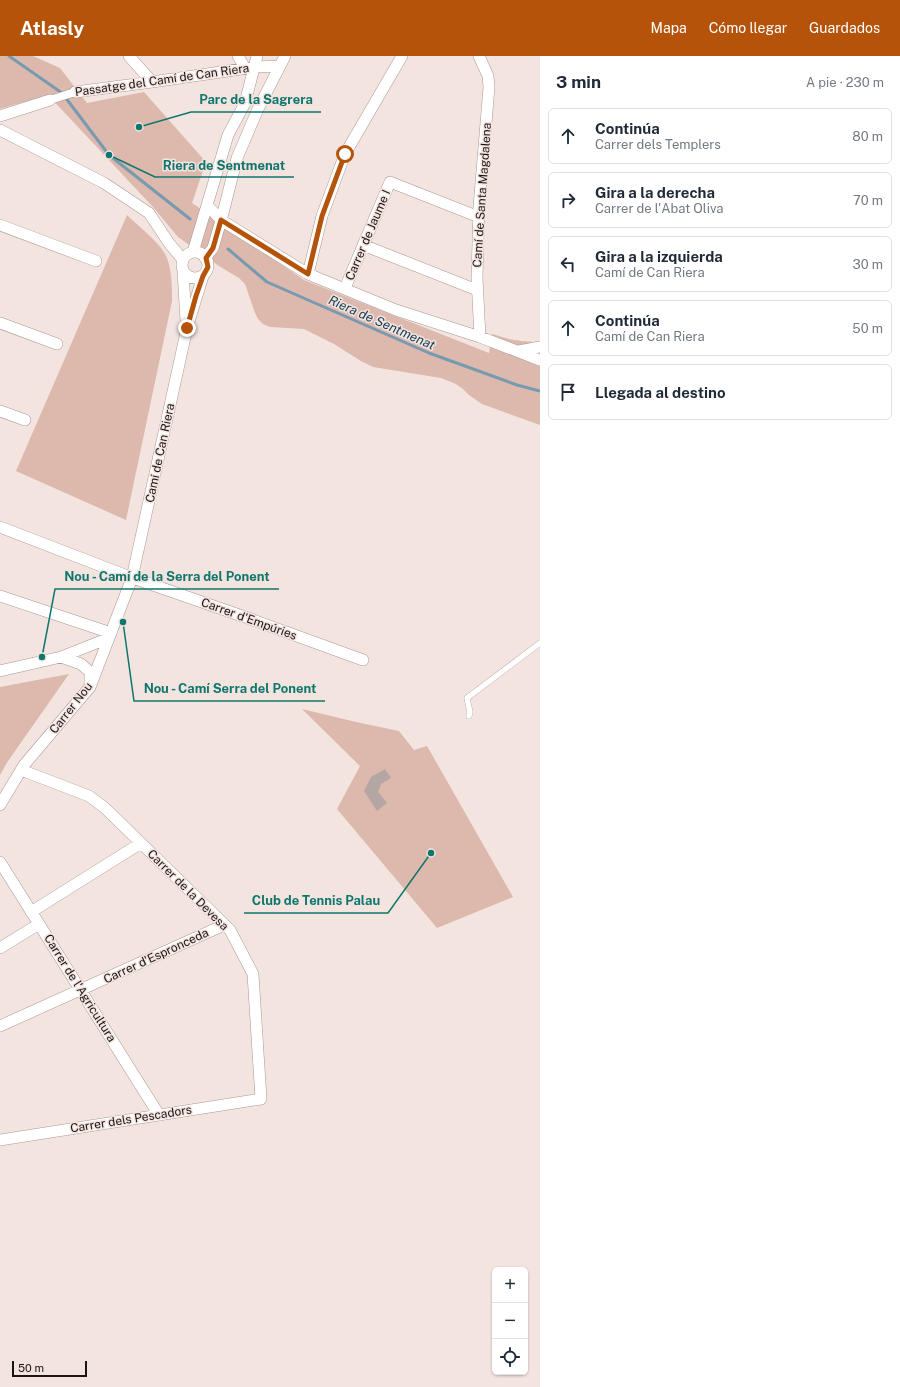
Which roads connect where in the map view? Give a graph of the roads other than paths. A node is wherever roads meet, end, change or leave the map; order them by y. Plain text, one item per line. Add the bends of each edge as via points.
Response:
1 (129, 56) edge
2 (238, 56) edge
3 (285, 56) edge
4 (402, 56) edge
5 (479, 56) edge
6 (252, 64) edge
7 (280, 66) junction
8 (152, 82) junction
9 (75, 92) joint
10 (50, 100) joint
11 (0, 116) edge
12 (0, 130) edge
13 (207, 205) junction
14 (479, 217) junction
15 (221, 220) junction
16 (0, 225) edge
17 (364, 245) junction
18 (193, 252) junction
19 (206, 258) junction
20 (96, 261) dead end
21 (183, 266) junction
22 (308, 274) junction
23 (203, 276) junction
24 (345, 288) junction
25 (477, 290) junction
26 (0, 323) edge
27 (187, 328) junction
28 (480, 337) junction
29 (57, 344) dead end
30 (540, 347) edge
31 (518, 351) junction
32 (540, 360) edge
33 (0, 411) edge
34 (25, 420) dead end
35 (0, 527) edge
36 (132, 578) junction
37 (0, 596) edge
38 (110, 636) junction
39 (540, 643) edge
40 (61, 657) junction
41 (363, 660) dead end
42 (0, 671) edge
43 (90, 687) junction
44 (469, 716) dead end
45 (21, 770) junction
46 (0, 805) edge
47 (141, 843) junction
48 (0, 862) edge
49 (31, 912) junction
50 (39, 924) junction
51 (224, 925) junction
52 (0, 948) edge
53 (81, 990) junction
54 (0, 1026) edge
55 (261, 1099) joint
56 (159, 1115) junction
57 (0, 1140) edge

1 - 8 street
2 - 6 street
3 - 7 street
4 - 22 street via 345,154 322,216
5 - 14 street, Camí de Santa Magdalena via 488,76 489,87
6 - 7 street, Passatge del Camí de Can Riera
6 - 8 street, Passatge del Camí de Can Riera
6 - 13 street via 245,103 228,135
7 - 15 street via 237,158
8 - 9 street, Passatge del Camí de Can Riera
9 - 10 street, Passatge del Camí de Can Riera
10 - 11 street, Passatge del Camí de Can Riera
12 - 21 street via 104,183 149,213
13 - 15 street
13 - 18 street
14 - 17 street, Carrer de Jaume I via 390,182
14 - 25 street, Camí de Santa Magdalena
15 - 19 street via 213,248
15 - 22 street
16 - 20 street
17 - 24 street, Carrer de Jaume I
17 - 25 street
18 - 19 street via 200,253
18 - 21 street via 187,255
19 - 23 street via 208,267
21 - 23 street via 188,277
21 - 27 street, Camí de Can Riera
22 - 24 street
23 - 27 street, Camí de Can Riera
24 - 28 street via 396,310
25 - 28 street, Camí de Santa Magdalena
26 - 29 street
27 - 36 street, Camí de Can Riera
28 - 31 street
30 - 31 street
31 - 32 street
33 - 34 street
35 - 36 street, Carrer d'Empúries
36 - 38 street, Carrer Nou
36 - 41 street, Carrer d'Empúries
37 - 38 street
38 - 40 street
38 - 43 street, Carrer Nou
39 - 44 lane via 467,698
40 - 42 street
40 - 43 street via 81,664 90,672
43 - 45 street, Carrer Nou
45 - 46 street, Carrer Nou
45 - 47 street, Carrer de la Devesa via 89,796
47 - 49 street
47 - 51 street, Carrer de la Devesa
48 - 49 street, Carrer de l'Agricultura
49 - 50 street, Carrer de l'Agricultura
50 - 52 street
50 - 53 street, Carrer de l'Agricultura
51 - 53 street, Carrer d'Espronceda
51 - 55 street, Carrer de la Devesa via 230,930 253,974
53 - 54 street, Carrer d'Espronceda
53 - 56 street, Carrer de l'Agricultura
55 - 56 street, Carrer dels Pescadors
56 - 57 street, Carrer dels Pescadors

